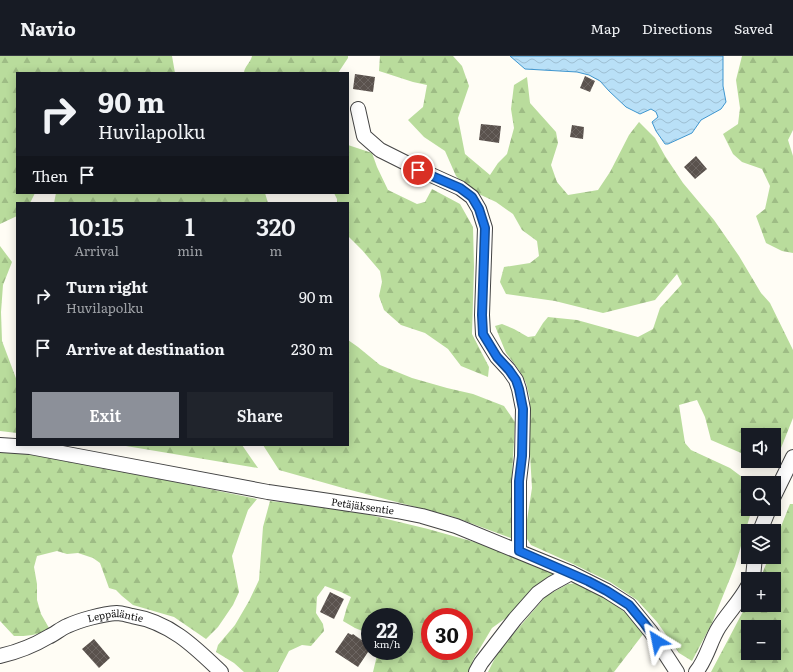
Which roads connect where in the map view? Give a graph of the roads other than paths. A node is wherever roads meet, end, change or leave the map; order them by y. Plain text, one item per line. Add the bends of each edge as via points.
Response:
1 (358, 109) dead end
2 (0, 445) edge
3 (793, 457) edge
4 (781, 482) edge
5 (519, 551) junction
6 (571, 573) junction
7 (741, 598) edge
8 (0, 656) edge
9 (221, 672) edge
10 (476, 672) edge
11 (676, 672) edge
12 (696, 672) edge

1 - 5 street via 364,136 380,150 460,188 472,197 479,209 485,228 483,334 497,357 516,380 523,409
2 - 5 street, Petäjäksentie via 30,447 261,491 422,516 456,526
3 - 4 street
5 - 6 street, Petäjäksentie
6 - 10 street via 538,593 515,619
6 - 11 street, Petäjäksentie via 629,605 651,632
7 - 12 street via 718,628
8 - 9 street, Leppäläntie via 48,638 65,626 118,613 145,618 163,625 195,648

